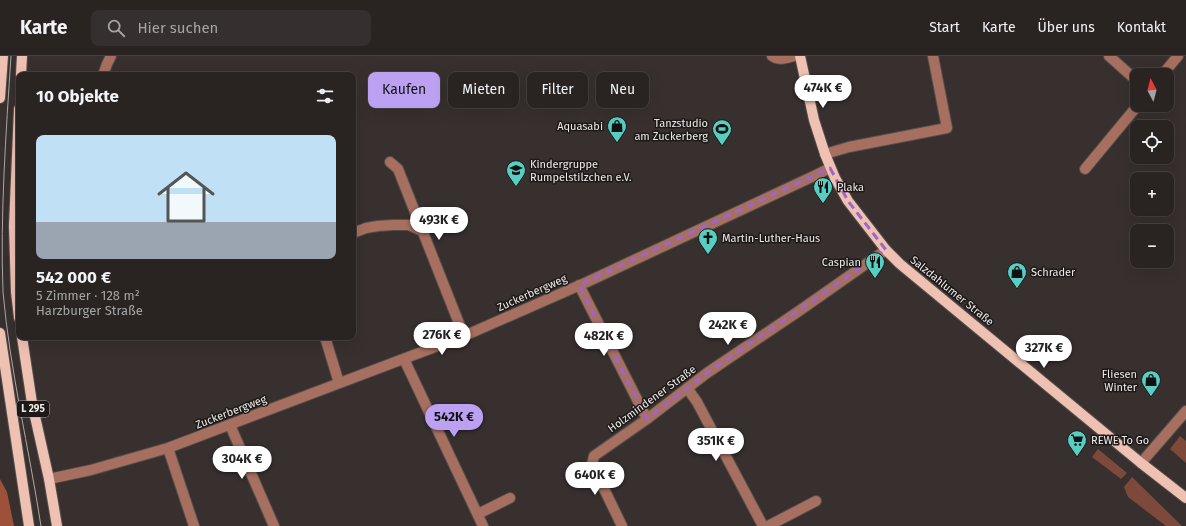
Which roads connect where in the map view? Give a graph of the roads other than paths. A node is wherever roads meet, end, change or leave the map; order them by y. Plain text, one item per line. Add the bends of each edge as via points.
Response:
1 (3, 56) edge
2 (22, 56) edge
3 (111, 56) edge
4 (772, 56) edge
5 (794, 56) edge
6 (800, 56) edge
7 (933, 56) edge
8 (1109, 56) edge
9 (1178, 56) edge
10 (1168, 68) edge
11 (21, 72) edge
12 (104, 72) edge
13 (1130, 75) edge
14 (0, 98) edge
15 (1132, 112) edge
16 (825, 154) junction
17 (390, 162) dead end
18 (830, 168) junction
19 (1085, 169) dead end
20 (356, 232) edge
21 (424, 232) junction
22 (16, 240) edge
23 (886, 250) junction
24 (579, 285) junction
25 (16, 289) edge
26 (0, 333) edge
27 (464, 336) junction
28 (22, 340) edge
29 (326, 340) edge
30 (404, 359) junction
31 (339, 383) junction
32 (687, 388) junction
33 (1186, 411) edge
34 (647, 419) junction
35 (230, 425) junction
36 (168, 448) junction
37 (1141, 463) junction
38 (49, 479) junction
39 (510, 498) dead end
40 (1186, 498) edge
41 (816, 500) dead end
42 (478, 514) junction
43 (30, 526) edge
44 (57, 526) edge
45 (194, 526) edge
46 (274, 526) edge
47 (483, 526) edge
48 (622, 526) edge
49 (763, 526) edge
50 (768, 526) edge

1 - 14 main road
2 - 11 main road
3 - 12 street
4 - 5 street via 776,59
6 - 16 main road, Salzdahlumer Straße via 814,120
7 - 16 street via 947,128
8 - 13 street
9 - 10 street
15 - 19 street
16 - 18 main road, Salzdahlumer Straße
17 - 21 street via 398,169
18 - 23 main road, Salzdahlumer Straße via 848,201
18 - 24 street, Zuckerbergweg
20 - 21 street via 393,225 409,225
21 - 27 street
22 - 25 main road
23 - 32 street, Holzmindener Straße
23 - 37 main road, Salzdahlumer Straße
24 - 27 street, Zuckerbergweg
24 - 34 street
26 - 43 main road, L 295
27 - 30 street, Zuckerbergweg
28 - 38 main road, L 295 via 32,404
29 - 31 street
30 - 31 street, Zuckerbergweg
30 - 42 street
31 - 35 street, Zuckerbergweg
32 - 34 street, Holzmindener Straße
32 - 49 street via 697,402
33 - 37 street
34 - 48 street, Holzmindener Straße via 597,453 592,460
35 - 36 street, Zuckerbergweg
35 - 46 street
36 - 38 street, Zuckerbergweg via 100,468
36 - 45 street
37 - 40 main road, Salzdahlumer Straße
38 - 44 main road, L 295
39 - 42 street
41 - 50 street
42 - 47 street

